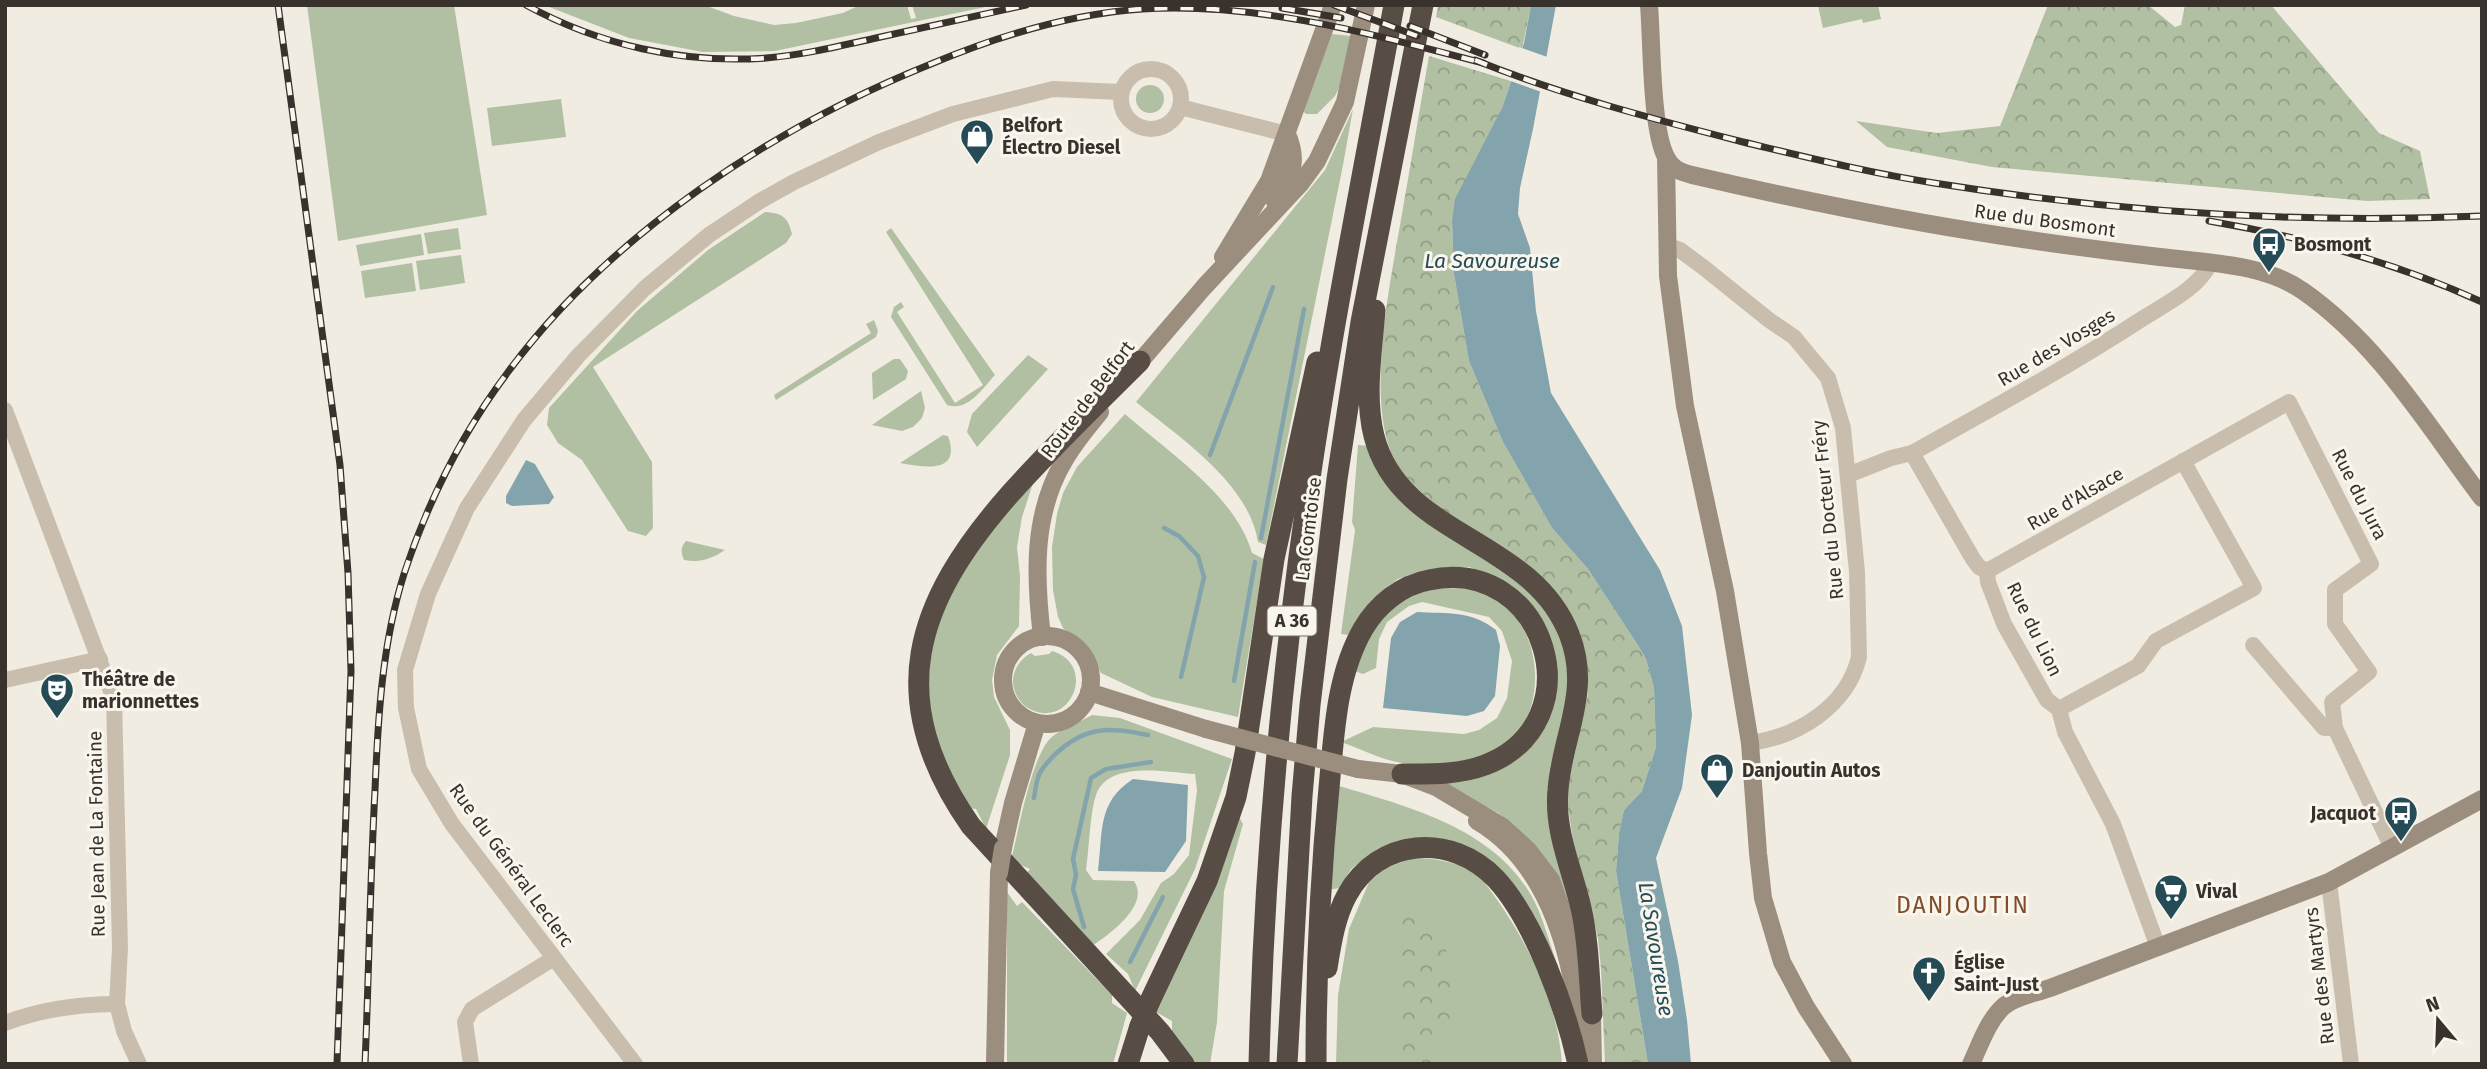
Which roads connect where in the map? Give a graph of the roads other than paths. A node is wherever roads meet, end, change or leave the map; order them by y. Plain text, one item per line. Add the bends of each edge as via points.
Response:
1 (1333, 5) edge
2 (1366, 5) edge
3 (1394, 5) edge
4 (1423, 5) edge
5 (1649, 5) edge
6 (1121, 92) junction
7 (1180, 107) junction
8 (1287, 134) junction
9 (1666, 158) junction
10 (1361, 183) junction
11 (1381, 226) junction
12 (1258, 232) junction
13 (1669, 246) junction
14 (2210, 263) junction
15 (1204, 287) junction
16 (1140, 361) junction
17 (5, 410) edge
18 (1912, 453) junction
19 (2183, 461) junction
20 (1848, 475) junction
21 (2482, 498) edge
22 (1987, 571) junction
23 (1042, 637) junction
24 (2253, 645) dead end
25 (100, 659) junction
26 (5, 680) edge
27 (1089, 692) junction
28 (2059, 709) junction
29 (1037, 723) junction
30 (2334, 727) junction
31 (1750, 743) junction
32 (1358, 769) junction
33 (1402, 774) junction
34 (2482, 799) edge
35 (2392, 848) junction
36 (2329, 883) junction
37 (2158, 947) junction
38 (554, 958) junction
39 (117, 1004) junction
40 (1592, 1014) junction
41 (5, 1023) edge
42 (139, 1064) edge
43 (471, 1064) edge
44 (635, 1064) edge
45 (995, 1064) edge
46 (1128, 1064) edge
47 (1184, 1064) edge
48 (1259, 1064) edge
49 (1287, 1064) edge
50 (1316, 1064) edge
51 (1579, 1064) edge
52 (1593, 1064) edge
53 (1843, 1064) edge
54 (1971, 1064) edge
55 (2351, 1064) edge

1 - 8 main road, Route de Belfort
2 - 12 main road, Route de Belfort via 1345,102 1329,139 1301,183
3 - 10 highway, La Comtoise / A 36
4 - 11 highway, La Comtoise / A 36
5 - 9 main road via 1655,108
6 - 7 street via 1126,116 1147,129 1170,122
6 - 7 street via 1135,73 1159,70 1178,85
6 - 38 street, Rue du Général Leclerc via 1053,89 953,114 794,182 709,235 645,288 524,420 467,509 428,594 405,670 406,708 419,769 452,824
7 - 8 street
8 - 12 main road via 1294,150 1293,167
8 - 15 main road, Route de Belfort via 1269,181
9 - 13 main road
9 - 14 main road, Rue du Bosmont via 1681,172 1807,202 2004,236
10 - 46 highway, bridge via 1277,546 1236,797 1207,881 1149,1003
10 - 48 highway, La Comtoise / A 36 via 1312,463 1292,615 1269,863
11 - 40 highway via 1370,389 1372,424 1383,461 1416,503 1536,584 1560,615 1573,645 1578,695 1557,809 1585,926
11 - 49 highway, La Comtoise / A 36 via 1350,387 1310,705
12 - 15 main road, Route de Belfort
13 - 20 street, Rue du Docteur Fréry via 1794,337 1814,359 1834,395
13 - 31 main road via 1668,276 1685,406 1725,591
14 - 18 street, Rue des Vosges via 2184,292 2095,350
14 - 21 main road, Rue du Bosmont via 2270,274 2321,305 2395,380
15 - 16 main road, Route de Belfort
16 - 23 main road, Route de Belfort via 1063,461 1047,499 1037,550
16 - 47 highway via 992,514 958,560 936,600 922,642 918,697 931,756 948,793 971,826
17 - 25 street, Rue Jean de La Fontaine
18 - 20 street, Rue des Vosges
18 - 22 street, Rue du Lion via 1973,559
19 - 22 street, Rue d'Alsace
19 - 28 street via 2254,588 2157,641 2138,666
19 - 30 street, Rue du Jura via 2289,402 2371,564 2335,590 2335,624 2369,672 2332,702
20 - 31 street, Rue du Docteur Fréry via 1859,607 1856,670 1829,707 1803,726 1774,740
22 - 28 street, Rue du Lion via 2004,624 2047,700
23 - 27 main road via 1061,639 1083,656 1090,673
23 - 29 main road via 1014,652 1003,682 1016,712
24 - 30 street via 2324,728
25 - 26 street
25 - 39 street, Rue Jean de La Fontaine via 114,699 120,943
27 - 29 main road via 1082,707 1069,718 1054,724
27 - 32 main road, bridge
28 - 37 street, Rue du Lion via 2065,732 2113,824
29 - 45 main road, bridge via 1016,791 999,873
30 - 35 street
31 - 53 main road via 1763,898 1782,962
32 - 33 main road
32 - 51 main road via 1452,807 1483,825 1529,870 1559,935 1574,992
33 - 40 main road via 1476,809 1528,850 1551,880 1576,949
33 - 50 highway via 1454,773 1483,766 1512,750 1537,719 1547,686 1542,641 1522,608 1494,587 1445,577 1404,589 1370,619 1350,657 1340,697 1327,806 1317,939
34 - 35 main road
35 - 36 main road
36 - 37 main road
36 - 55 street, Rue des Martyrs
37 - 54 main road via 2004,1006
38 - 43 street via 472,1009 465,1022
38 - 44 street, Rue du Général Leclerc
39 - 41 street via 55,1008
39 - 42 street, Rue Jean de La Fontaine
40 - 52 main road
50 - 51 highway via 1331,945 1346,895 1382,858 1423,846 1471,859 1493,876 1511,899 1555,988

